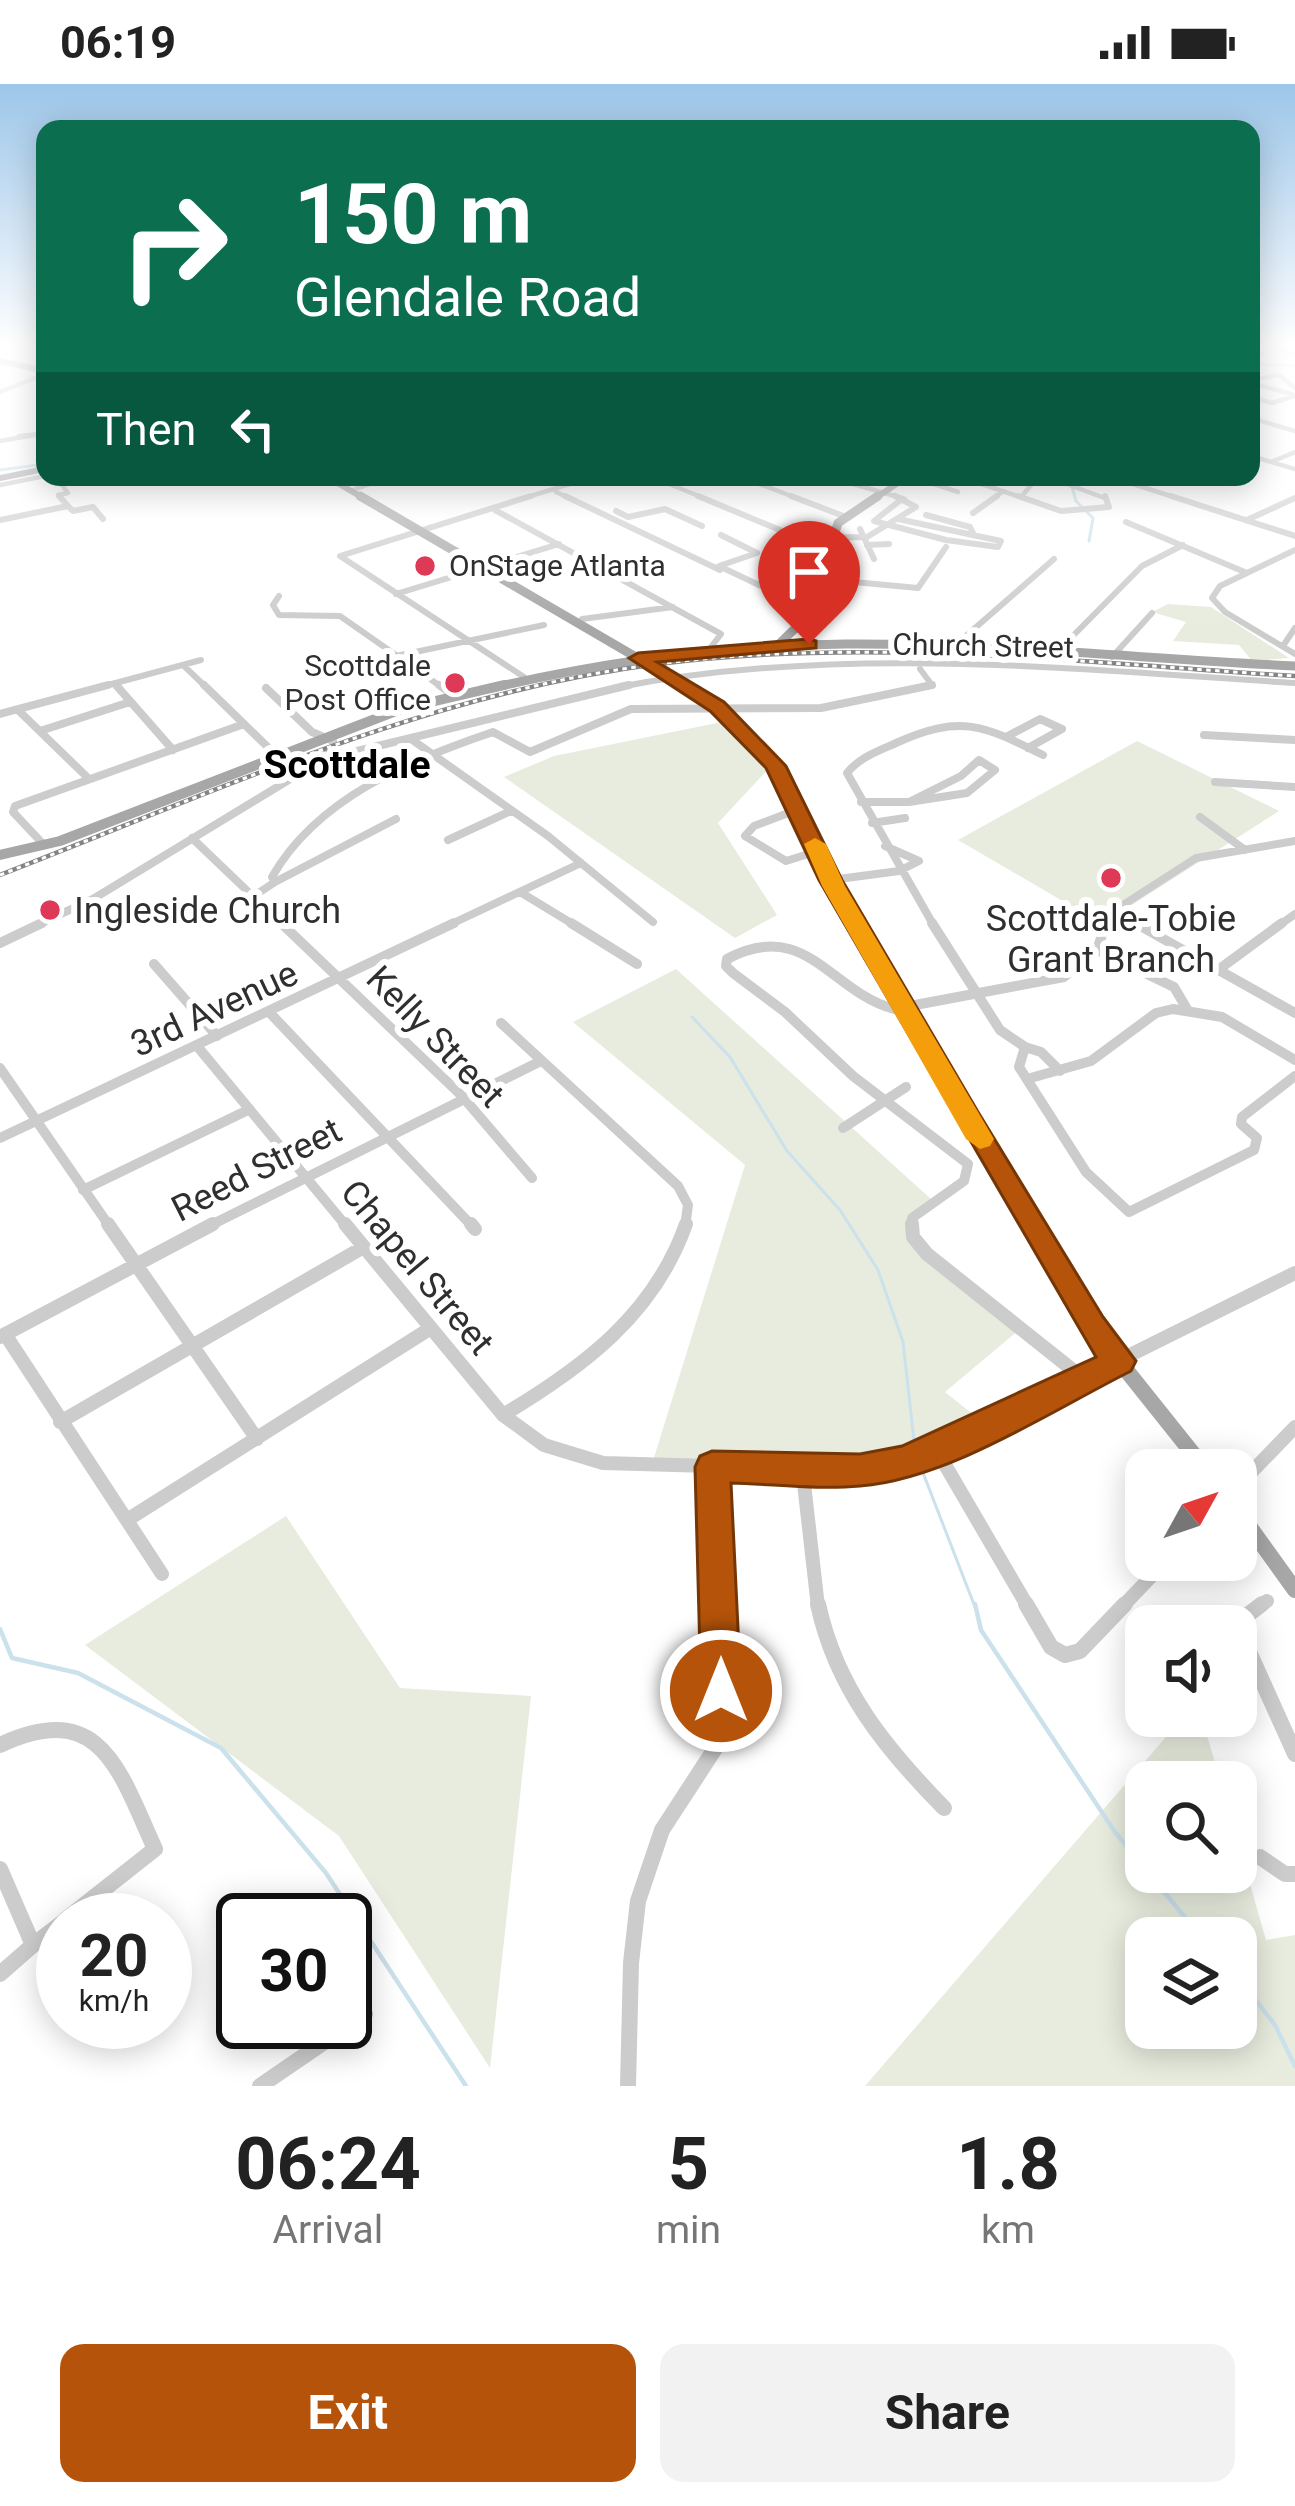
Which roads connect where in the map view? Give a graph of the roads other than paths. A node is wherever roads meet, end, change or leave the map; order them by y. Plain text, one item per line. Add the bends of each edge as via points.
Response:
1 (1295, 452) edge
2 (1260, 459) edge
3 (1271, 462) junction
4 (1295, 469) edge
5 (36, 474) edge
6 (0, 481) edge
7 (63, 486) edge
8 (342, 486) edge
9 (364, 486) edge
10 (570, 486) edge
11 (672, 486) edge
12 (765, 486) edge
13 (857, 486) edge
14 (895, 486) edge
15 (937, 486) edge
16 (988, 486) edge
17 (1001, 486) edge
18 (1030, 486) edge
19 (1075, 486) edge
20 (1139, 486) edge
21 (1000, 490) junction
22 (350, 491) junction
23 (575, 491) dead end
24 (556, 492) junction
25 (958, 493) dead end
26 (881, 494) junction
27 (906, 496) junction
28 (1022, 497) junction
29 (1295, 498) edge
30 (939, 505) dead end
31 (68, 506) junction
32 (495, 510) junction
33 (974, 513) dead end
34 (926, 514) junction
35 (846, 517) junction
36 (898, 518) junction
37 (104, 519) dead end
38 (624, 519) junction
39 (0, 520) edge
40 (1248, 520) junction
41 (1126, 522) dead end
42 (915, 523) junction
43 (888, 525) junction
44 (702, 526) dead end
45 (419, 532) junction
46 (721, 535) dead end
47 (974, 535) junction
48 (1295, 536) edge
49 (863, 537) junction
50 (836, 538) junction
51 (559, 544) junction
52 (889, 544) dead end
53 (1183, 545) junction
54 (946, 547) dead end
55 (1295, 550) edge
56 (874, 559) dead end
57 (1054, 559) dead end
58 (717, 566) junction
59 (480, 568) junction
60 (1246, 573) junction
61 (842, 583) junction
62 (396, 594) junction
63 (279, 596) dead end
64 (673, 607) junction
65 (1152, 613) dead end
66 (582, 619) dead end
67 (544, 625) dead end
68 (1295, 628) edge
69 (464, 639) junction
70 (776, 646) junction
71 (1283, 646) junction
72 (951, 649) junction
73 (708, 651) junction
74 (1055, 654) junction
75 (1294, 654) edge
76 (396, 656) junction
77 (1112, 657) junction
78 (638, 658) junction
79 (201, 660) dead end
80 (184, 666) junction
81 (1281, 666) junction
82 (1295, 666) edge
83 (920, 669) junction
84 (524, 677) junction
85 (673, 678) junction
86 (1295, 683) edge
87 (116, 685) junction
88 (266, 688) dead end
89 (453, 695) junction
90 (130, 702) junction
91 (717, 706) junction
92 (18, 710) junction
93 (0, 714) edge
94 (244, 724) junction
95 (40, 731) junction
96 (1204, 735) dead end
97 (1006, 737) junction
98 (329, 739) junction
99 (412, 740) junction
100 (1295, 740) edge
101 (1028, 748) junction
102 (173, 750) junction
103 (430, 753) junction
104 (1043, 755) dead end
105 (279, 758) junction
106 (320, 760) junction
107 (88, 779) junction
108 (1215, 782) dead end
109 (1295, 787) edge
110 (861, 802) junction
111 (907, 802) junction
112 (799, 809) junction
113 (511, 811) junction
114 (1200, 817) dead end
115 (905, 818) dead end
116 (396, 819) dead end
117 (872, 823) junction
118 (192, 838) junction
119 (448, 840) dead end
120 (1295, 841) edge
121 (44, 845) junction
122 (885, 846) junction
123 (1245, 850) junction
124 (818, 851) junction
125 (0, 855) edge
126 (581, 863) junction
127 (899, 871) junction
128 (831, 880) junction
129 (275, 882) junction
130 (520, 892) junction
131 (254, 896) junction
132 (1114, 911) junction
133 (1295, 914) edge
134 (653, 922) dead end
135 (0, 944) edge
136 (1097, 950) junction
137 (154, 964) dead end
138 (638, 964) dead end
139 (1218, 970) junction
140 (341, 977) junction
141 (977, 996) junction
142 (905, 1009) junction
143 (1187, 1009) junction
144 (269, 1012) junction
145 (1295, 1013) edge
146 (501, 1023) dead end
147 (218, 1036) junction
148 (197, 1046) junction
149 (1025, 1047) junction
150 (1295, 1060) edge
151 (541, 1061) junction
152 (0, 1068) edge
153 (1060, 1071) junction
154 (1295, 1076) edge
155 (1027, 1079) junction
156 (906, 1087) dead end
157 (462, 1096) junction
158 (885, 1100) junction
159 (248, 1110) junction
160 (37, 1121) junction
161 (843, 1128) dead end
162 (388, 1136) junction
163 (0, 1138) edge
164 (302, 1177) junction
165 (532, 1178) dead end
166 (83, 1190) junction
167 (475, 1229) dead end
168 (362, 1249) junction
169 (135, 1264) junction
170 (1295, 1273) edge
171 (431, 1328) junction
172 (3, 1335) edge
173 (191, 1347) junction
174 (1119, 1361) junction
175 (1084, 1379) junction
176 (503, 1415) junction
177 (60, 1422) junction
178 (1295, 1427) edge
179 (257, 1439) junction
180 (1189, 1449) edge
181 (937, 1451) junction
182 (802, 1466) junction
183 (1257, 1466) edge
184 (712, 1467) junction
185 (127, 1520) junction
186 (1257, 1537) edge
187 (162, 1574) dead end
188 (1147, 1581) edge
189 (1295, 1590) edge
190 (1267, 1601) dead end
191 (0, 1745) edge
192 (1295, 1754) edge
193 (944, 1808) dead end
194 (1260, 1857) dead end
195 (0, 1869) edge
196 (1295, 1874) edge
197 (99, 1893) edge
198 (36, 1943) edge
199 (33, 1945) junction
200 (0, 1974) edge
201 (314, 2049) edge
202 (260, 2086) edge
203 (628, 2086) edge

1 - 3 street
2 - 3 street
3 - 4 street
5 - 6 main road
7 - 31 street via 68,493 58,495
8 - 22 main road
9 - 22 street
10 - 24 street
11 - 50 street via 781,534
12 - 35 street
13 - 26 street
14 - 26 main road
15 - 25 street
16 - 21 street
17 - 21 street
18 - 28 street
19 - 28 street via 1107,497 1108,507 1061,511
20 - 40 street
21 - 28 street
21 - 33 street
22 - 45 main road
23 - 38 street
24 - 32 street
24 - 38 street
26 - 27 street
26 - 35 main road
27 - 36 street via 916,507
27 - 43 street via 873,518
29 - 40 street
30 - 34 street
31 - 37 street via 93,507
31 - 39 street
32 - 45 street
32 - 51 street
34 - 42 street
34 - 47 street
35 - 50 main road
36 - 42 street
36 - 43 street
38 - 44 street via 664,508
38 - 58 street
40 - 48 street
41 - 53 street
42 - 47 street
43 - 47 street via 946,540 1001,542
43 - 49 street
45 - 59 main road
45 - 62 street via 341,555
46 - 58 street via 757,553
49 - 50 street
49 - 52 street
49 - 56 street
50 - 61 main road via 848,561
51 - 59 street
51 - 64 street
53 - 60 street
53 - 74 street via 1142,566
54 - 61 street via 918,588
55 - 60 street
57 - 72 street
58 - 61 street via 761,586 790,576
59 - 62 street
59 - 78 main road
60 - 71 street via 1214,591 1214,604
61 - 70 main road
62 - 69 street
63 - 76 street via 279,615 340,616
64 - 66 street
64 - 73 street via 721,634
65 - 77 street
67 - 69 street
68 - 71 street
69 - 76 street
69 - 84 street
70 - 72 main road
70 - 73 main road
71 - 75 street
72 - 74 main road
73 - 78 main road
74 - 77 main road
75 - 81 main road
76 - 89 street
77 - 81 main road
78 - 84 main road
78 - 85 main road
79 - 80 street
80 - 87 street
80 - 94 street
81 - 82 main road
83 - 85 street, Church Street
83 - 86 street, Church Street
83 - 91 street via 931,686 842,706
84 - 89 main road
85 - 91 main road
85 - 99 street, Church Street via 541,702
87 - 90 street
87 - 92 street
88 - 98 street
89 - 98 main road
90 - 95 street
90 - 102 street
91 - 103 street via 631,709 530,752 497,733
91 - 112 main road via 765,752
92 - 93 street
92 - 95 street
94 - 102 street
94 - 105 street
95 - 107 street
96 - 100 street
97 - 101 street
97 - 101 street via 1040,719 1062,730
97 - 110 street via 979,724 937,723 850,767
98 - 105 main road
98 - 106 street via 334,747
99 - 103 street
99 - 106 street, Church Street
101 - 104 street
102 - 107 street
103 - 113 street
103 - 129 street via 364,785 288,848 275,864
105 - 121 main road
106 - 118 street, Church Street
107 - 121 street via 13,812
108 - 109 street
110 - 111 street
110 - 117 street
111 - 111 street via 970,794 995,770 979,760
112 - 124 main road
112 - 124 street via 750,828 746,838 786,861
113 - 119 street
113 - 126 street
114 - 123 street
115 - 117 street
116 - 129 street
117 - 122 street
118 - 131 street, Kelly Street
118 - 135 street, Church Street
120 - 123 street
121 - 125 main road
122 - 127 street
122 - 127 street via 919,861
123 - 132 street via 1196,858
124 - 128 main road
126 - 130 street, 3rd Avenue
126 - 134 street
127 - 128 street
127 - 141 street
128 - 142 main road
129 - 131 street
130 - 138 street
130 - 140 street, 3rd Avenue
131 - 140 street, Kelly Street
132 - 136 street
132 - 139 street
133 - 139 street
136 - 141 street via 1064,977
136 - 143 street via 1174,987
137 - 147 street
139 - 145 street
140 - 144 street, 3rd Avenue
140 - 157 street, Kelly Street
141 - 142 street
141 - 149 street via 1000,1030
142 - 158 street via 884,1008 798,949 775,944 729,956 726,966
142 - 174 main road via 1051,1261
143 - 150 street via 1222,1017
143 - 153 street via 1156,1013 1091,1061
144 - 147 street, 3rd Avenue
144 - 162 street
146 - 151 street
147 - 148 street, 3rd Avenue
148 - 159 street, Chapel Street
148 - 160 street, 3rd Avenue
149 - 153 street
149 - 155 street via 1019,1067
151 - 157 street, Reed Street
151 - 176 street via 689,1200 690,1213 629,1326
152 - 160 street
153 - 155 street
154 - 155 street via 1242,1117 1254,1150 1129,1212 1086,1172
156 - 158 street
157 - 162 street, Reed Street
157 - 165 street, Kelly Street
158 - 161 street
158 - 175 street via 969,1169 912,1218 927,1255
159 - 164 street, Chapel Street
159 - 166 street
160 - 163 street, 3rd Avenue
160 - 166 street
162 - 164 street, Reed Street
162 - 167 street
164 - 168 street, Chapel Street
164 - 169 street, Reed Street
166 - 169 street
168 - 171 street, Chapel Street
168 - 173 street
169 - 172 street, Reed Street
169 - 173 street
170 - 174 street, Chapel Street
171 - 176 street, Chapel Street
171 - 179 street
172 - 177 street
173 - 177 street
173 - 179 street
174 - 175 street, Chapel Street
174 - 180 main road
175 - 181 street, Chapel Street
176 - 184 street, Chapel Street via 544,1445 588,1459
177 - 185 street
178 - 183 street
179 - 185 street
181 - 182 street, Chapel Street via 860,1470
181 - 188 street via 1051,1647 1065,1655 1080,1651
182 - 184 street, Chapel Street
182 - 193 street via 819,1609 843,1685 864,1723
184 - 203 street via 721,1636 716,1747 645,1874
185 - 187 street
186 - 189 main road
190 - 192 street via 1245,1617 1240,1634
191 - 197 street via 40,1728 84,1732 104,1750 155,1849
194 - 196 street
195 - 199 street
198 - 199 street
199 - 200 street
201 - 202 street

